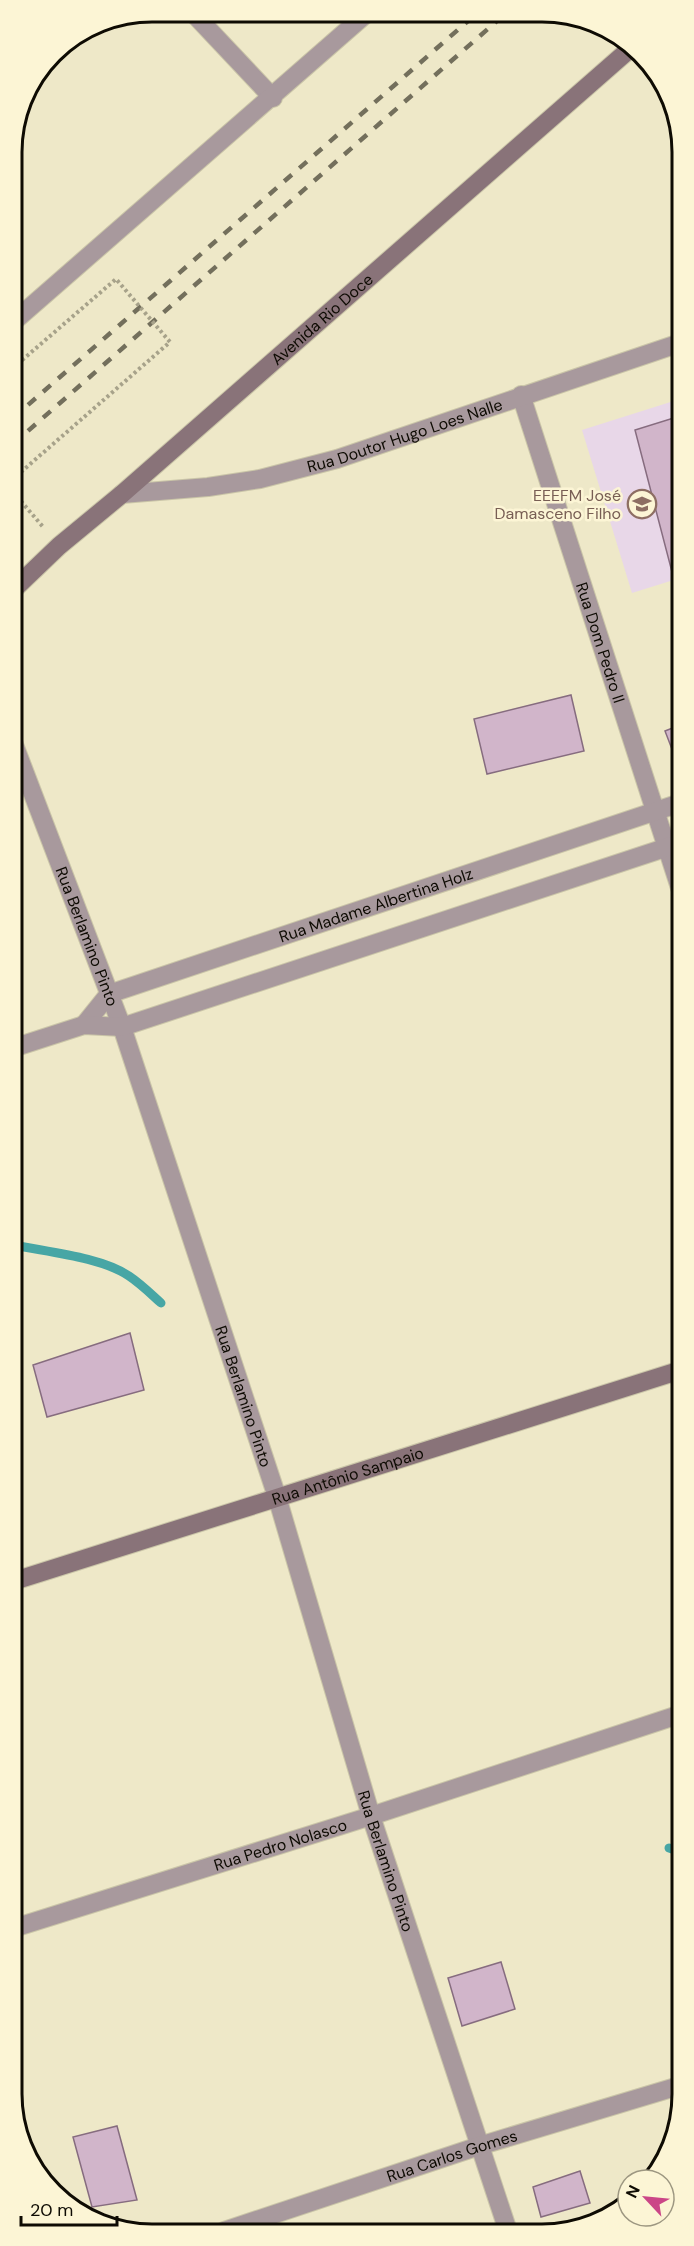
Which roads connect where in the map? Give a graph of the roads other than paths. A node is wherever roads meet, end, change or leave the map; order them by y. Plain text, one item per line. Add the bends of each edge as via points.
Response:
1 (201, 22) edge
2 (358, 22) edge
3 (625, 53) edge
4 (273, 98) junction
5 (23, 314) edge
6 (672, 346) edge
7 (521, 395) junction
8 (122, 494) junction
9 (23, 581) edge
10 (23, 767) edge
11 (672, 806) edge
12 (654, 812) junction
13 (672, 843) edge
14 (672, 845) edge
15 (109, 994) junction
16 (84, 1025) junction
17 (122, 1027) junction
18 (23, 1045) edge
19 (671, 1373) edge
20 (277, 1497) junction
21 (22, 1578) edge
22 (671, 1717) edge
23 (371, 1816) junction
24 (22, 1925) edge
25 (671, 2088) edge
26 (479, 2146) junction
27 (245, 2224) edge
28 (506, 2224) edge

1 - 4 street
2 - 4 street
3 - 8 street, Avenida Rio Doce
4 - 5 street
6 - 7 street, Rua Doutor Hugo Loes Nalle
7 - 8 street, Rua Doutor Hugo Loes Nalle via 337,459 260,479
7 - 12 street, Rua Dom Pedro II
8 - 9 street, Avenida Rio Doce
10 - 15 street, Rua Berlamino Pinto
11 - 12 street, Rua Madame Albertina Holz
12 - 13 street, Rua Dom Pedro II
12 - 15 street, Rua Madame Albertina Holz
14 - 17 street
15 - 16 street
15 - 17 street, Rua Berlamino Pinto
16 - 17 street
16 - 18 street
17 - 20 street, Rua Berlamino Pinto
19 - 20 street, Rua Antônio Sampaio
20 - 21 street, Rua Antônio Sampaio
20 - 23 street, Rua Berlamino Pinto
22 - 23 street, Rua Pedro Nolasco
23 - 24 street, Rua Pedro Nolasco
23 - 26 street, Rua Berlamino Pinto
25 - 26 street, Rua Carlos Gomes
26 - 27 street, Rua Carlos Gomes
26 - 28 street, Rua Berlamino Pinto

